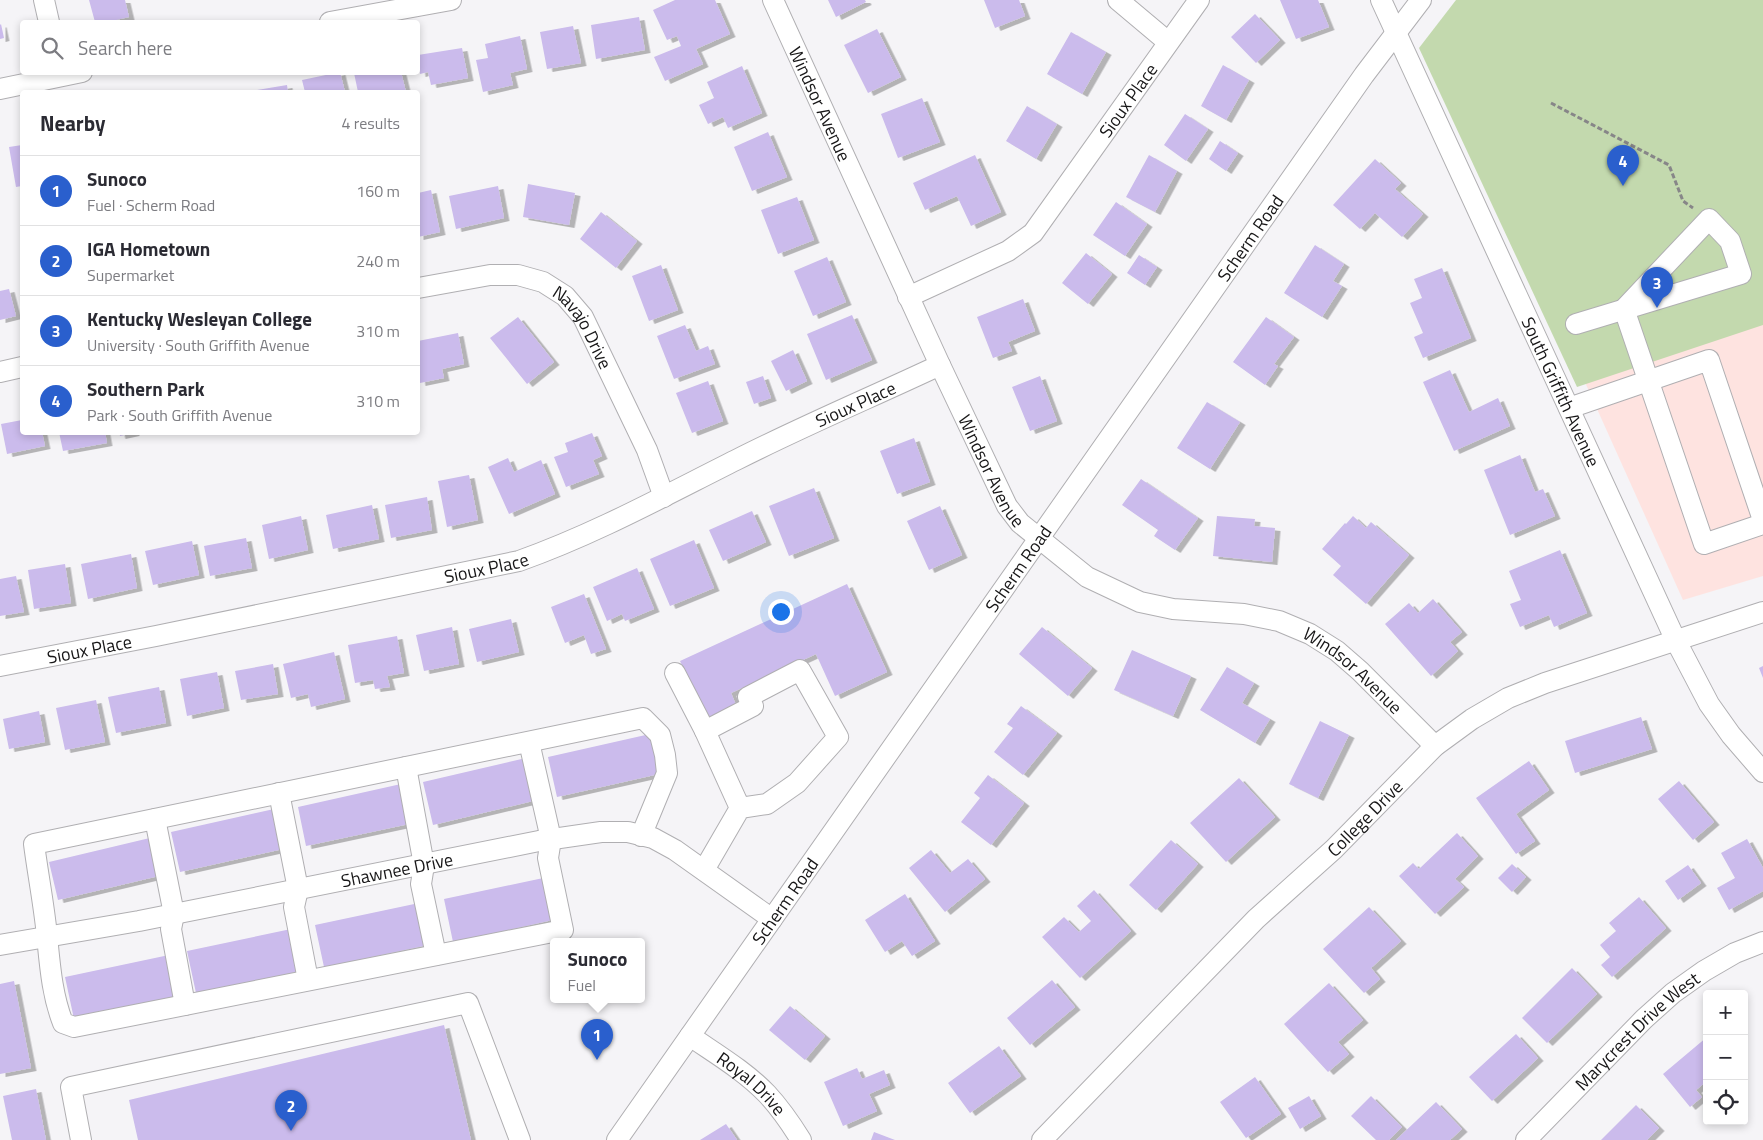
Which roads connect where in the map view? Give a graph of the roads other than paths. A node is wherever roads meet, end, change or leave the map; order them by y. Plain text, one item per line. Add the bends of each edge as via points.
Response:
1 (44, 0) edge
2 (451, 0) edge
3 (773, 0) edge
4 (1118, 0) edge
5 (1199, 0) edge
6 (1381, 0) edge
7 (1421, 0) edge
8 (409, 4) edge
9 (48, 20) edge
10 (339, 20) edge
11 (1396, 33) junction
12 (1168, 42) junction
13 (59, 75) edge
14 (0, 89) edge
15 (420, 288) edge
16 (908, 297) junction
17 (1624, 309) junction
18 (1576, 324) dead end
19 (940, 366) junction
20 (20, 368) edge
21 (0, 372) edge
22 (1648, 381) junction
23 (1569, 408) junction
24 (664, 497) junction
25 (1763, 520) edge
26 (1763, 524) edge
27 (1039, 539) junction
28 (1763, 612) edge
29 (1676, 641) junction
30 (0, 666) edge
31 (675, 673) dead end
32 (705, 731) junction
33 (530, 742) junction
34 (1435, 746) junction
35 (406, 767) junction
36 (1763, 772) edge
37 (279, 793) junction
38 (740, 808) junction
39 (154, 819) junction
40 (641, 836) junction
41 (551, 840) junction
42 (424, 864) junction
43 (704, 870) junction
44 (298, 889) junction
45 (174, 914) junction
46 (772, 919) junction
47 (47, 937) junction
48 (1763, 942) edge
49 (0, 945) edge
50 (436, 955) junction
51 (308, 980) junction
52 (185, 1005) junction
53 (690, 1036) junction
54 (81, 1140) edge
55 (520, 1140) edge
56 (617, 1140) edge
57 (802, 1140) edge
58 (1042, 1140) edge
59 (1526, 1140) edge

1 - 9 street
2 - 8 street
3 - 16 street, Windsor Avenue
4 - 12 street
5 - 12 street, Sioux Place
6 - 11 street, South Griffith Avenue
7 - 11 street, Scherm Road
8 - 10 street
11 - 23 street, South Griffith Avenue
11 - 27 street, Scherm Road
12 - 16 street, Sioux Place via 1033,233 1008,251
13 - 14 street
15 - 24 street, Navajo Drive via 490,274 518,275 543,282 565,296 583,317 647,450
16 - 19 street, Windsor Avenue
17 - 17 street via 1741,274 1730,241 1709,219
17 - 18 street
17 - 22 street
19 - 24 street, Sioux Place via 737,459
19 - 27 street, Windsor Avenue via 1007,506 1020,523
20 - 21 street
22 - 23 street
22 - 25 street via 1709,360
22 - 26 street via 1704,544
23 - 29 street, South Griffith Avenue
24 - 30 street, Sioux Place via 561,546 519,561
27 - 34 street, Windsor Avenue via 1087,578 1140,602 1173,609 1244,614 1279,621 1310,634 1360,671
27 - 46 street, Scherm Road
28 - 29 street, College Drive
29 - 34 street, College Drive via 1508,698
29 - 36 street, South Griffith Avenue via 1709,704
31 - 32 street
32 - 38 street
32 - 38 street via 753,706 748,697 800,670 838,737 798,783 767,804
33 - 35 street
33 - 40 street via 643,718 660,735 667,773
33 - 41 street
34 - 58 street, College Drive via 1334,849 1256,919
35 - 37 street
35 - 42 street
37 - 39 street
37 - 44 street
38 - 43 street
39 - 45 street
39 - 47 street via 34,844
40 - 41 street, Shawnee Drive via 628,832 601,832
40 - 43 street, Shawnee Drive via 675,850
41 - 42 street, Shawnee Drive
41 - 50 street via 548,858 563,930
42 - 44 street, Shawnee Drive
42 - 50 street via 421,884
43 - 46 street, Shawnee Drive
44 - 45 street, Shawnee Drive
44 - 51 street via 294,907
45 - 47 street, Shawnee Drive
45 - 52 street via 171,929
46 - 53 street, Scherm Road
47 - 49 street, Shawnee Drive
47 - 52 street via 55,1003 63,1023 74,1027
48 - 59 street, Marycrest Drive West via 1735,953 1673,993
50 - 51 street
51 - 52 street
53 - 56 street, Scherm Road
53 - 57 street, Royal Drive via 746,1074 767,1094
54 - 55 street via 71,1087 468,1003

